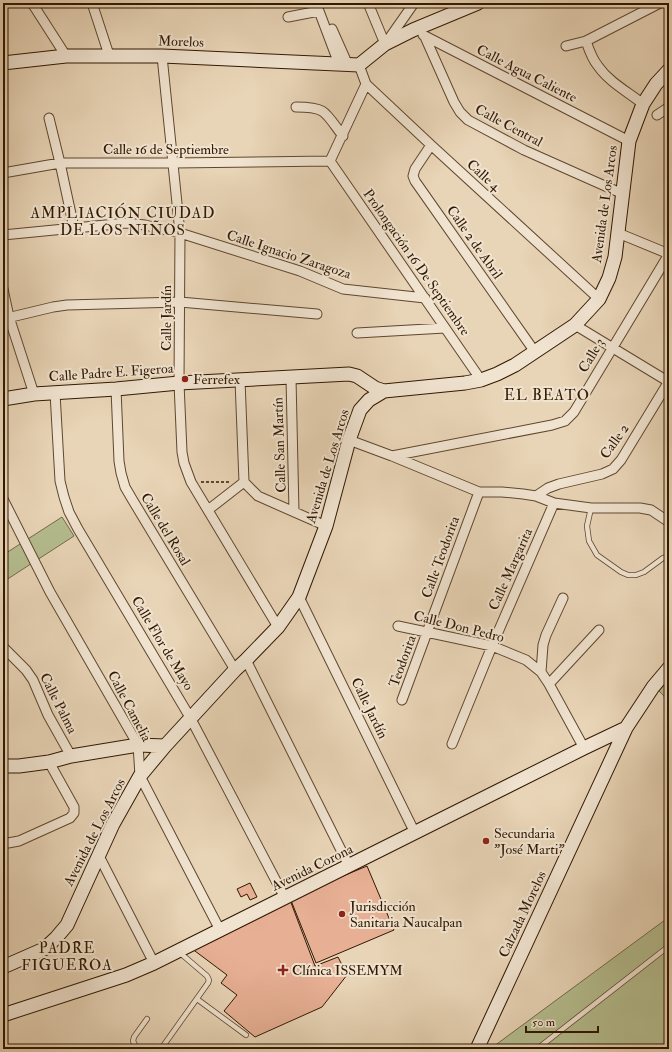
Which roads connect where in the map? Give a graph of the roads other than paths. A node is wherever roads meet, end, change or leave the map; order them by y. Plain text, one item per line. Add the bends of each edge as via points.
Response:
1 (32, 3) edge
2 (92, 3) edge
3 (368, 3) edge
4 (414, 3) edge
5 (478, 3) edge
6 (660, 3) edge
7 (319, 7) edge
8 (288, 17) dead end
9 (413, 30) junction
10 (425, 37) junction
11 (586, 41) junction
12 (385, 44) junction
13 (566, 46) dead end
14 (110, 55) junction
15 (66, 56) junction
16 (162, 56) junction
17 (3, 63) edge
18 (349, 65) junction
19 (669, 70) edge
20 (366, 84) junction
21 (643, 104) junction
22 (296, 107) dead end
23 (669, 107) edge
24 (657, 115) dead end
25 (49, 118) dead end
26 (342, 136) junction
27 (629, 141) junction
28 (430, 145) junction
29 (330, 161) junction
30 (60, 163) junction
31 (174, 163) junction
32 (3, 173) edge
33 (623, 194) junction
34 (74, 228) junction
35 (180, 233) junction
36 (618, 233) junction
37 (3, 235) edge
38 (669, 254) edge
39 (3, 289) edge
40 (424, 298) junction
41 (599, 299) junction
42 (180, 302) junction
43 (317, 314) dead end
44 (6, 318) edge
45 (575, 325) junction
46 (445, 328) junction
47 (357, 333) dead end
48 (612, 348) junction
49 (535, 352) junction
50 (291, 378) junction
51 (240, 380) junction
52 (481, 380) junction
53 (669, 381) edge
54 (179, 383) junction
55 (116, 389) junction
56 (384, 391) junction
57 (55, 392) junction
58 (34, 394) junction
59 (3, 399) edge
60 (349, 440) junction
61 (392, 456) junction
62 (244, 482) junction
63 (479, 492) junction
64 (536, 496) junction
65 (3, 500) edge
66 (554, 503) junction
67 (591, 508) junction
68 (208, 510) junction
69 (294, 512) junction
70 (669, 522) edge
71 (326, 526) junction
72 (663, 558) dead end
73 (299, 596) junction
74 (563, 598) dead end
75 (398, 626) dead end
76 (278, 627) junction
77 (599, 630) dead end
78 (427, 632) junction
79 (3, 646) edge
80 (492, 646) junction
81 (246, 660) junction
82 (669, 668) edge
83 (235, 670) junction
84 (541, 672) junction
85 (549, 684) junction
86 (402, 700) dead end
87 (191, 719) junction
88 (626, 728) junction
89 (452, 744) dead end
90 (138, 745) junction
91 (165, 746) junction
92 (584, 748) junction
93 (71, 756) junction
94 (49, 762) junction
95 (3, 766) edge
96 (140, 776) junction
97 (415, 833) junction
98 (3, 842) edge
99 (99, 856) junction
100 (349, 866) junction
101 (285, 898) junction
102 (220, 930) junction
103 (669, 946) edge
104 (178, 951) junction
105 (154, 963) junction
106 (3, 967) edge
107 (197, 999) junction
108 (3, 1015) edge
109 (147, 1019) dead end
110 (246, 1035) dead end
111 (137, 1049) edge
112 (161, 1049) edge
113 (477, 1049) edge
114 (538, 1049) edge

1 - 15 street
2 - 14 street
3 - 12 street
4 - 12 street
5 - 9 main road
6 - 11 street
7 - 8 street
7 - 18 street, Calle 4
9 - 10 street, Calle Agua Caliente
9 - 12 main road
10 - 27 street, Calle Agua Caliente
10 - 33 street, Calle Central via 454,102 468,120 524,150
11 - 13 street
11 - 21 street via 598,67
12 - 18 main road
14 - 15 main road, Morelos
14 - 16 main road, Morelos
15 - 17 main road, Morelos
16 - 18 main road, Morelos
16 - 31 street, Calle Jardín
18 - 20 street, Calle 4
19 - 21 main road, Avenida de Los Arcos
20 - 26 street
20 - 28 street, Calle 4
21 - 27 main road, Avenida de Los Arcos
22 - 26 street via 322,111
23 - 24 street
25 - 30 street
26 - 29 street
27 - 33 main road, Avenida de Los Arcos
28 - 41 street, Calle 4
28 - 49 street, Calle 2 de Abril via 415,169 415,181
29 - 31 street, Calle 16 de Septiembre
29 - 40 street, Prolongación 16 De Septiembre
30 - 31 street, Calle 16 de Septiembre
30 - 32 street, Calle 16 de Septiembre
30 - 34 street
31 - 35 street, Calle Jardín
33 - 36 main road, Avenida de Los Arcos
34 - 35 street, Calle Ignacio Zaragoza via 126,223
34 - 37 street, Calle Ignacio Zaragoza
35 - 40 street, Calle Ignacio Zaragoza via 300,271 343,289
35 - 42 street, Calle Jardín
36 - 38 street
36 - 41 main road, Avenida de Los Arcos via 609,278
38 - 48 street, Calle 3
39 - 44 street
40 - 46 street, Prolongación 16 De Septiembre
41 - 45 main road, Avenida de Los Arcos
42 - 43 street
42 - 44 street via 67,305
42 - 54 street, Calle Jardín
44 - 58 street
45 - 48 street
45 - 49 main road, Avenida de Los Arcos
46 - 47 street
46 - 52 street, Prolongación 16 De Septiembre
48 - 53 street
48 - 61 street, Calle 3 via 574,412 565,421
49 - 52 main road, Avenida de Los Arcos via 515,365
50 - 51 main road, Calle Padre E. Figeroa
50 - 56 main road, Calle Padre E. Figeroa via 349,374
50 - 69 street, Calle San Martín
51 - 54 main road, Calle Padre E. Figeroa
51 - 62 street
52 - 56 main road, Avenida de Los Arcos
53 - 64 street, Calle 2 via 613,469 559,484
54 - 55 main road, Calle Padre E. Figeroa
54 - 68 street, Calle Jardín via 184,463 191,482
55 - 57 main road, Calle Padre E. Figeroa
55 - 83 street, Calle del Rosal via 118,461 125,487
56 - 60 main road, Avenida de Los Arcos via 369,400 360,410
57 - 58 main road, Calle Padre E. Figeroa
57 - 87 street, Calle Flor de Mayo via 60,481 69,512
58 - 59 main road, Calle Padre E. Figeroa
60 - 61 street
60 - 71 main road, Avenida de Los Arcos
61 - 63 street
62 - 68 street
62 - 69 street via 258,496
63 - 64 street
63 - 78 street, Calle Teodorita
64 - 66 street
65 - 90 street, Calle Camelia via 50,592
66 - 67 street
66 - 80 street, Calle Margarita
67 - 70 street via 640,508 651,510
67 - 72 lane via 587,526 589,541 597,555 621,572 636,575
68 - 76 street, Calle Jardín
69 - 71 street
71 - 73 main road, Avenida de Los Arcos
73 - 76 main road, Avenida de Los Arcos
73 - 97 street, Calle Jardín
74 - 84 street via 543,645
75 - 78 street, Calle Don Pedro
76 - 81 main road, Avenida de Los Arcos
77 - 85 street
78 - 80 street, Calle Don Pedro
78 - 86 street, Teodorita
79 - 93 street, Calle Palma via 33,680
80 - 84 street, Calle Don Pedro via 526,660
80 - 89 street, Calle Margarita
81 - 83 main road, Avenida de Los Arcos
81 - 100 street
82 - 88 main road, Calzada Morelos
83 - 87 main road, Avenida de Los Arcos
84 - 85 street, Calle Don Pedro
85 - 92 street, Calle Don Pedro
87 - 91 main road, Avenida de Los Arcos
87 - 101 street, Calle Flor de Mayo
88 - 92 main road, Avenida Corona
88 - 113 main road, Calzada Morelos
90 - 91 main road
90 - 93 main road
90 - 96 street, Calle Camelia
91 - 96 main road, Avenida de Los Arcos
92 - 97 main road, Avenida Corona
93 - 94 main road
94 - 95 main road
94 - 98 street via 74,807 74,813 70,818 19,841
96 - 99 main road, Avenida de Los Arcos via 113,824
96 - 102 street, Calle Camelia
97 - 100 main road, Avenida Corona
99 - 105 street
99 - 106 main road, Avenida de Los Arcos via 67,925 56,938 44,949
100 - 101 main road, Avenida Corona
101 - 102 main road, Avenida Corona
102 - 104 main road, Avenida Corona
103 - 114 lane
104 - 105 main road, Avenida Corona
104 - 107 lane via 209,980
105 - 108 main road, Avenida Corona via 126,975
107 - 110 lane
107 - 112 lane
109 - 111 lane via 134,1037

